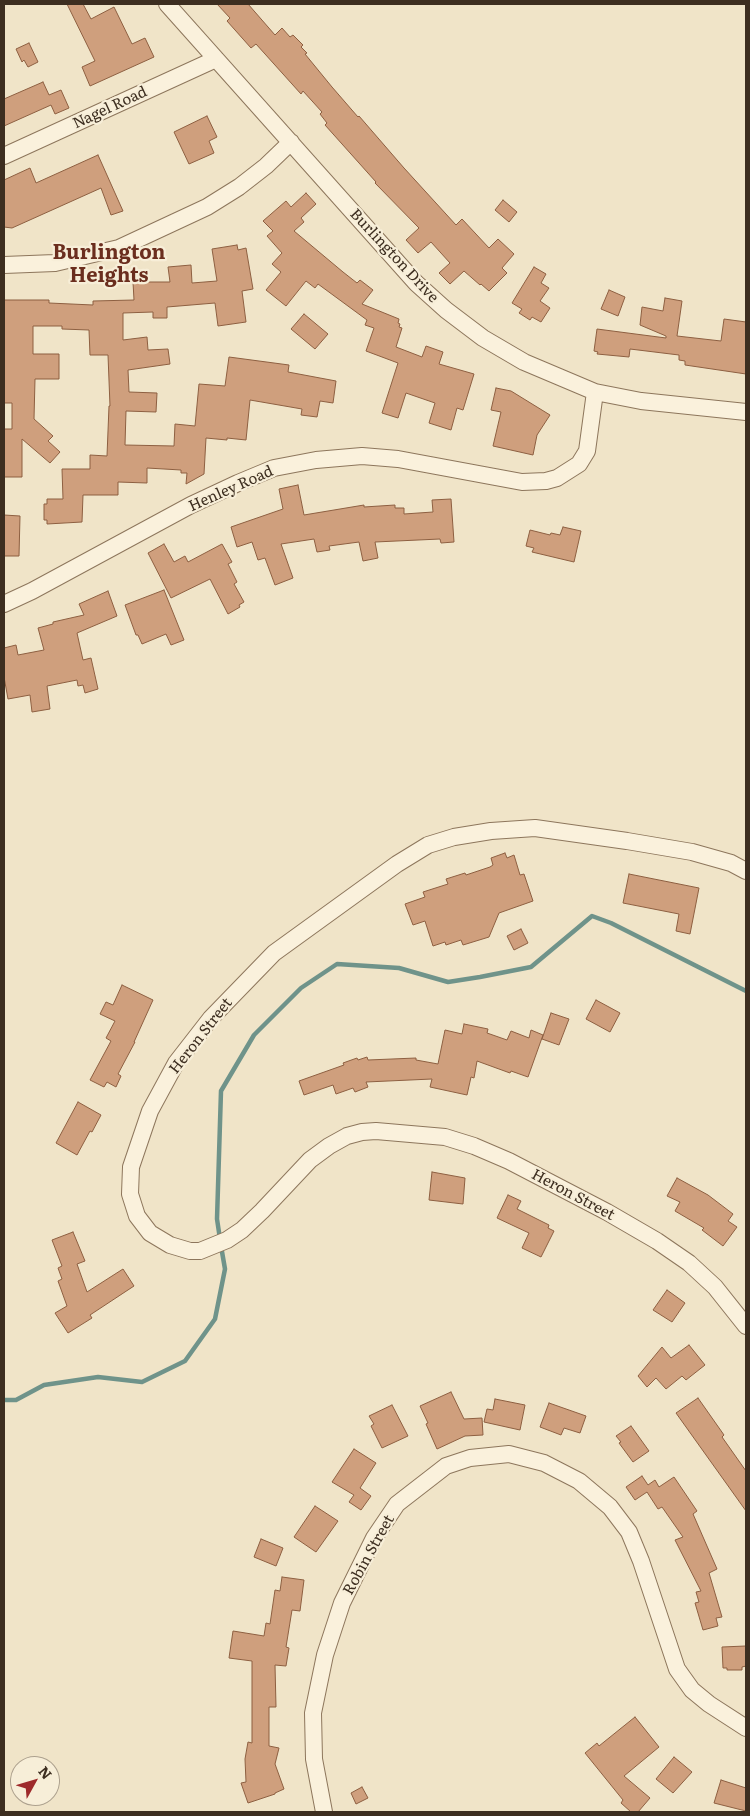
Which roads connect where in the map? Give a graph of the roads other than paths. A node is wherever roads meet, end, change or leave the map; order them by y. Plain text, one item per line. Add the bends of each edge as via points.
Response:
1 (168, 4) edge
2 (216, 59) junction
3 (292, 142) junction
4 (4, 156) edge
5 (4, 265) edge
6 (595, 392) junction
7 (746, 412) edge
8 (4, 604) edge
9 (746, 871) edge
10 (746, 1326) edge
11 (746, 1728) edge
12 (324, 1812) edge

1 - 2 street, Burlington Drive
2 - 3 street, Burlington Drive
2 - 4 street, Nagel Road
3 - 5 street via 266,166 215,202 118,248 55,263
3 - 6 street, Burlington Drive via 416,283 446,310 483,338 524,362
6 - 7 street, Burlington Drive
6 - 8 street, Henley Road via 587,451 579,464 557,478 522,482 398,459 362,456 274,468 191,505
9 - 10 street, Heron Street via 731,863 692,852 535,828 491,830 428,845 292,938 247,978 211,1018 176,1063 150,1111 132,1167 130,1194 136,1216 150,1233 170,1245 200,1251 242,1230 310,1160 347,1136 376,1131 446,1137 509,1161 657,1241 689,1263 715,1287
11 - 12 street, Robin Street via 692,1690 678,1669 629,1532 610,1507 579,1481 544,1463 509,1454 470,1458 446,1466 397,1504 374,1538 342,1603 325,1654 313,1713 314,1759

